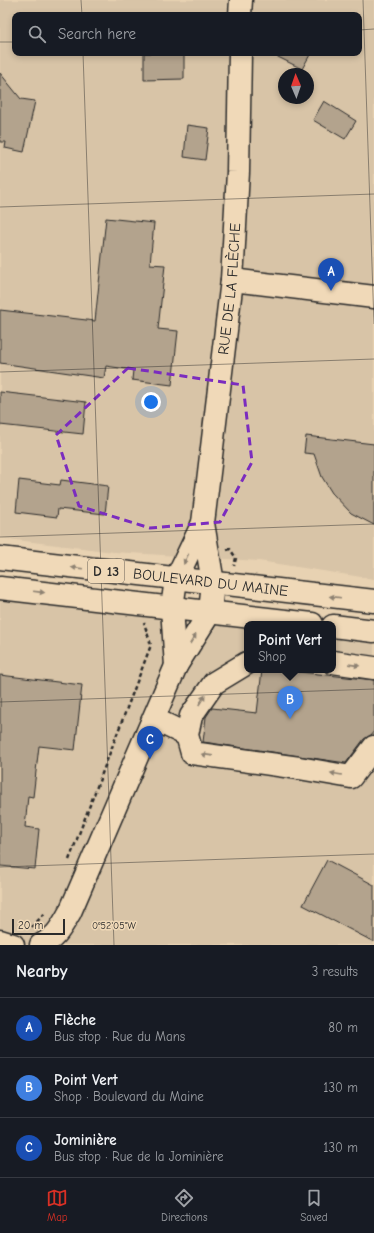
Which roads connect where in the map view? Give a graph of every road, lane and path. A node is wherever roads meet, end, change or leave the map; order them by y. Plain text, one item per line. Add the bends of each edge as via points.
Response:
1 (241, 0) edge
2 (240, 12) edge
3 (240, 56) edge
4 (232, 280) junction
5 (374, 297) edge
6 (203, 524) junction
7 (0, 558) edge
8 (176, 579) junction
9 (213, 583) junction
10 (0, 588) edge
11 (374, 601) edge
12 (172, 608) junction
13 (210, 612) junction
14 (286, 621) edge
15 (144, 623) dead end
16 (336, 626) edge
17 (374, 631) edge
18 (336, 662) edge
19 (244, 665) edge
20 (176, 666) junction
21 (374, 668) edge
22 (154, 719) junction
23 (187, 735) junction
24 (374, 747) edge
25 (68, 861) dead end
26 (47, 911) dead end
27 (35, 938) edge
28 (0, 941) edge
29 (13, 945) edge

1 - 2 street
3 - 4 street, RUE DE LA FLÈCHE via 238,172
4 - 5 street
4 - 6 street, RUE DE LA FLÈCHE
6 -> 8 street
6 - 9 street
8 -> 7 street, BOULEVARD DU MAINE / D 13
8 - 9 street, BOULEVARD DU MAINE / D 13
8 - 12 street
11 -> 9 street, BOULEVARD DU MAINE / D 13
9 - 13 street
10 -> 12 street, BOULEVARD DU MAINE / D 13
12 - 13 street, BOULEVARD DU MAINE / D 13
12 - 20 street
13 - 14 street, BOULEVARD DU MAINE / D 13
20 -> 13 street
15 - 25 path via 151,645
16 - 17 street
18 -> 21 street
23 -> 19 street via 191,716 214,683
20 - 22 street
22 - 23 street
22 - 27 street via 70,912 57,934 49,941
24 -> 23 street via 351,777 192,753
26 - 27 path via 33,925
28 - 29 street

